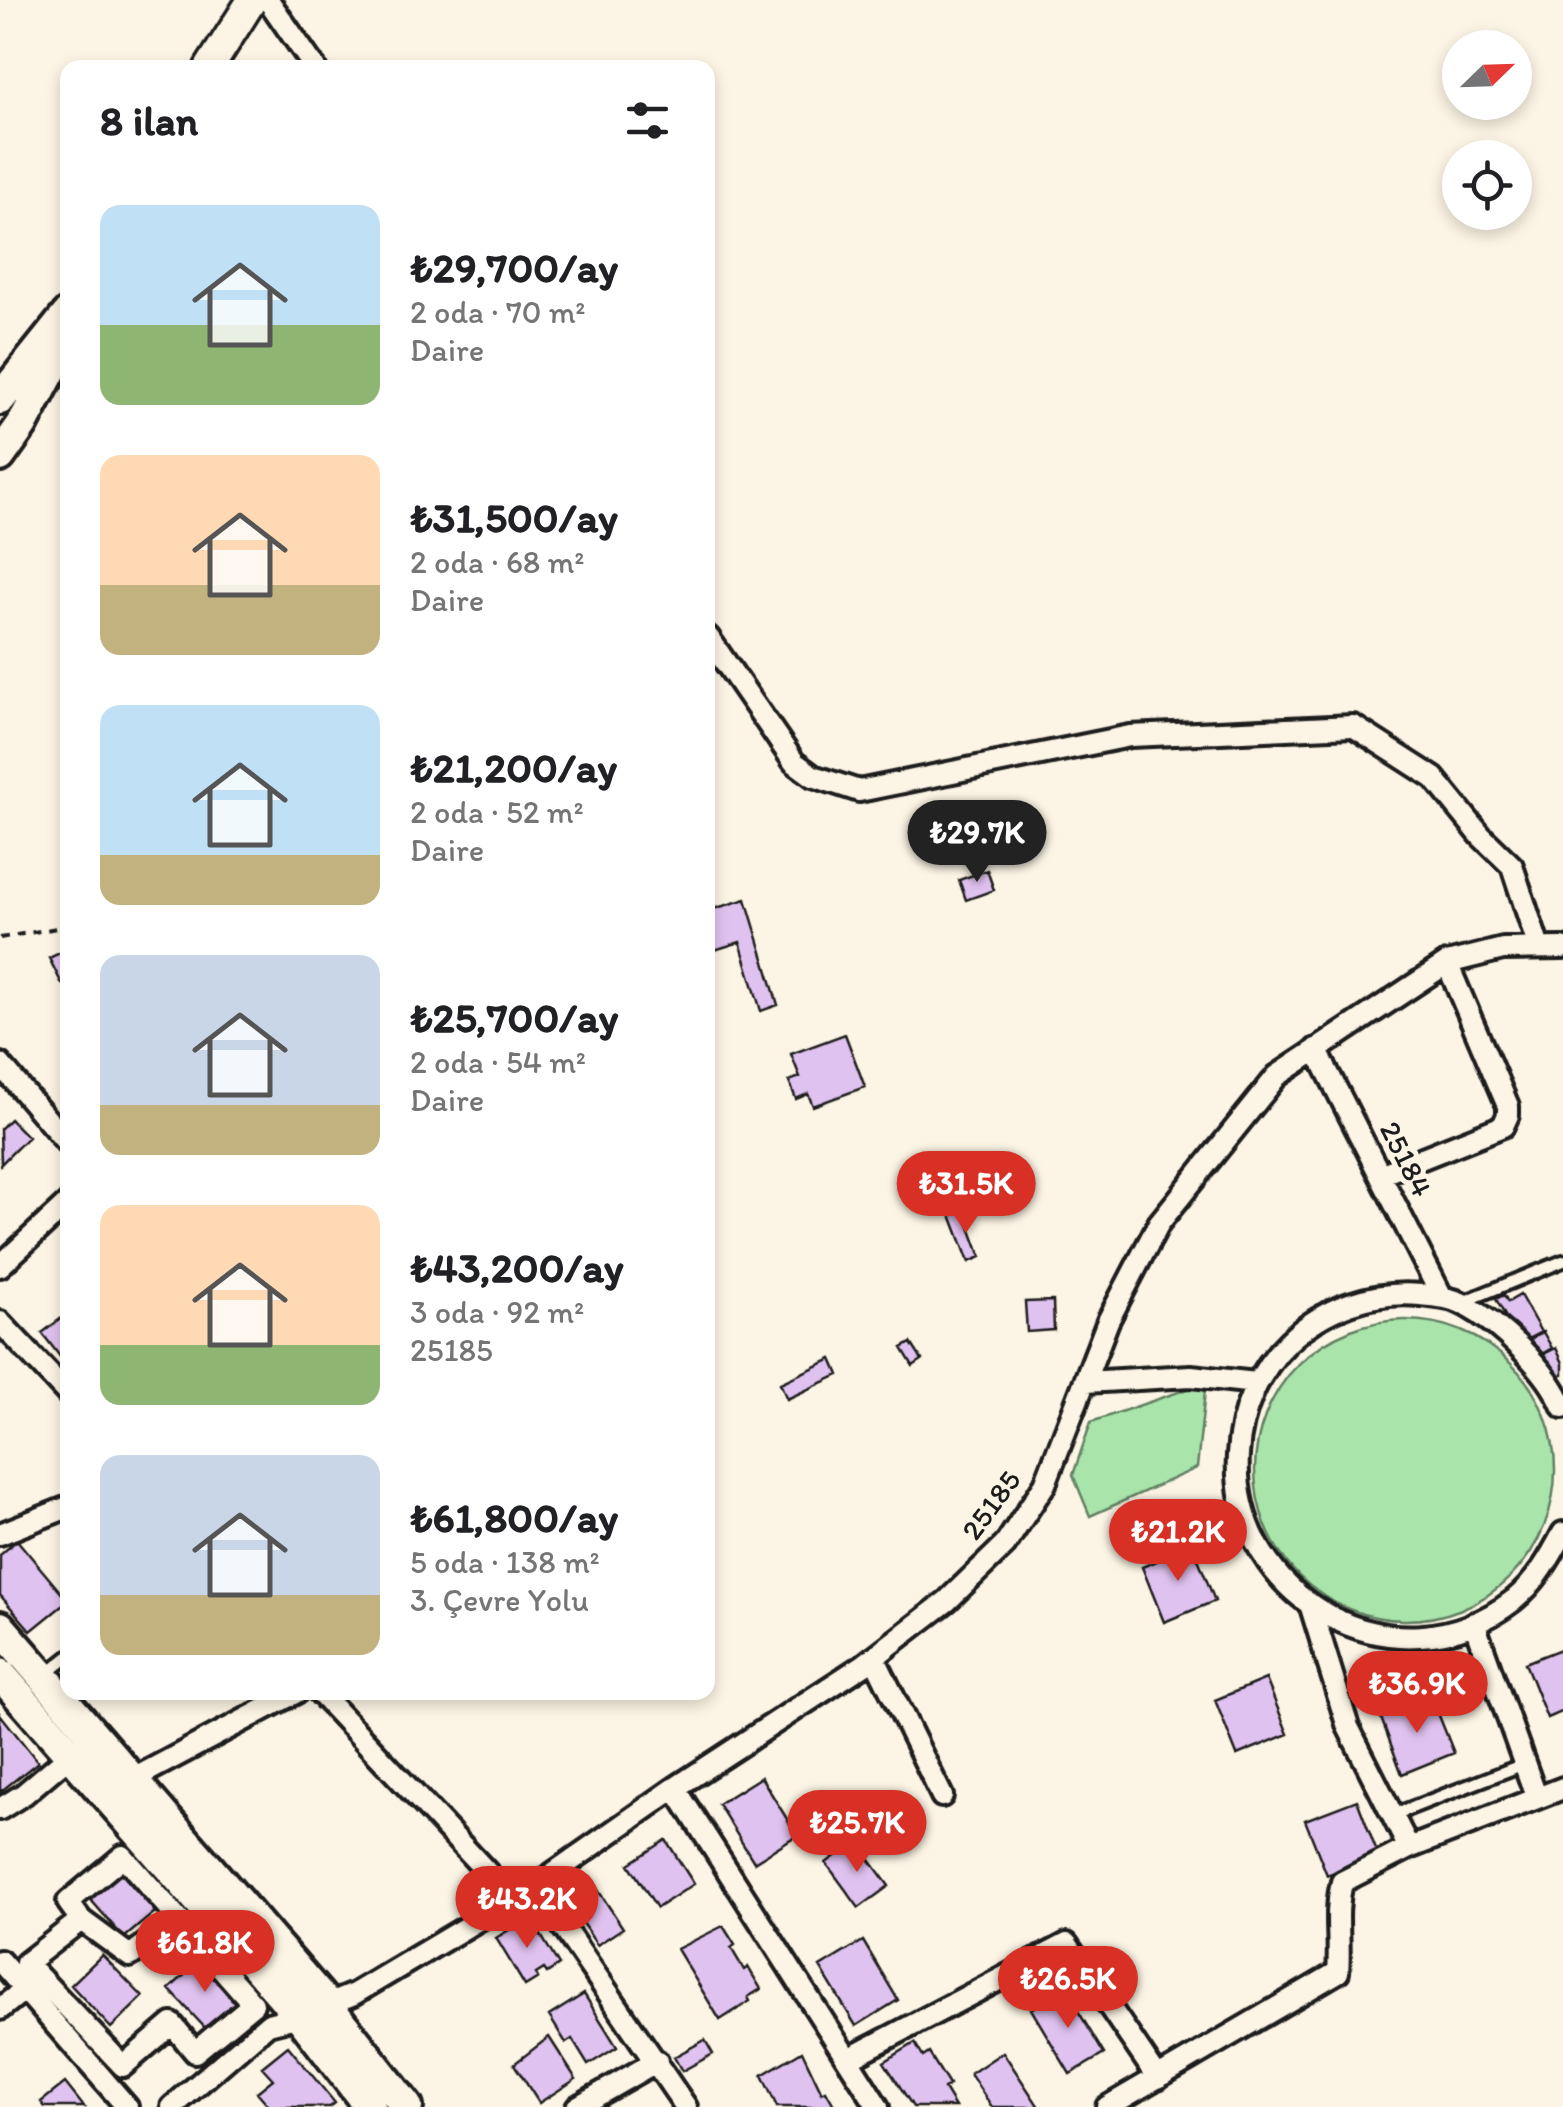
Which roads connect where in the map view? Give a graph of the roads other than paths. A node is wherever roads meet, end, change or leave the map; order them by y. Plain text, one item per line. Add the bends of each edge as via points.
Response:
1 (252, 0) edge
2 (268, 0) edge
3 (214, 60) edge
4 (310, 60) edge
5 (60, 324) edge
6 (60, 353) edge
7 (1, 395) edge
8 (0, 456) edge
9 (715, 648) edge
10 (1538, 948) junction
11 (1563, 948) edge
12 (1447, 963) junction
13 (1316, 1049) junction
14 (0, 1064) edge
15 (60, 1135) edge
16 (1380, 1175) junction
17 (60, 1210) edge
18 (1563, 1261) edge
19 (0, 1266) edge
20 (1452, 1300) junction
21 (0, 1322) edge
22 (1085, 1382) junction
23 (1256, 1383) junction
24 (60, 1386) edge
25 (1563, 1407) edge
26 (60, 1510) edge
27 (1563, 1533) edge
28 (0, 1534) edge
29 (1311, 1607) junction
30 (1474, 1624) junction
31 (0, 1627) edge
32 (874, 1657) junction
33 (60, 1664) edge
34 (0, 1674) edge
35 (43, 1676) junction
36 (60, 1695) edge
37 (64, 1700) edge
38 (282, 1700) edge
39 (326, 1700) edge
40 (70, 1754) junction
41 (1524, 1764) junction
42 (133, 1778) junction
43 (675, 1788) junction
44 (1563, 1788) edge
45 (942, 1796) dead end
46 (1536, 1796) junction
47 (0, 1809) edge
48 (1393, 1815) junction
49 (1408, 1848) junction
50 (536, 1886) junction
51 (512, 1900) junction
52 (178, 1919) junction
53 (81, 1920) junction
54 (0, 1961) edge
55 (25, 1989) junction
56 (0, 2009) edge
57 (314, 2011) junction
58 (83, 2040) junction
59 (848, 2059) junction
60 (657, 2061) junction
61 (1158, 2078) junction
62 (127, 2107) edge
63 (172, 2107) edge
64 (370, 2107) edge
65 (407, 2107) edge
66 (577, 2107) edge
67 (686, 2107) edge
68 (878, 2107) edge
69 (1107, 2107) edge

1 - 3 street
2 - 4 street
5 - 7 main road
6 - 8 main road
9 - 10 street via 794,762 858,791 1130,736 1352,726 1434,778 1512,866
10 - 11 street, 25185
10 - 12 street, 25185 via 1503,948
12 - 13 street, 25185
12 - 16 street via 1508,1115 1503,1126
13 - 16 street, 25184
13 - 22 street, 25185 via 1277,1076 1159,1223
14 - 15 street
16 - 20 street, 25184
17 - 19 street
18 - 20 lane
20 - 23 street via 1406,1293 1335,1309 1276,1353
20 - 25 street via 1498,1327
21 - 24 street
22 - 23 street via 1191,1376
22 - 32 street, 25185 via 1045,1484 1005,1546
23 - 29 street via 1239,1431 1236,1481 1248,1530 1274,1574
26 - 28 street
27 - 30 street via 1546,1565 1514,1599
29 - 30 street via 1349,1627 1390,1636 1433,1635
29 - 48 street via 1348,1727
30 - 41 street
31 - 35 main road
32 - 43 street, 25185
32 - 45 street
33 - 35 lane
34 - 40 main road
35 - 36 main road
37 - 42 main road
38 - 42 street
39 - 51 street
40 - 47 street
40 - 57 main road
41 - 46 street
41 - 48 lane
42 - 57 main road
43 - 50 street, 25185
43 - 59 street
44 - 46 street
46 - 49 street
48 - 49 street
49 - 61 street via 1342,1882 1338,1972
50 - 51 street, 25185
50 - 60 street
51 - 57 street, 25185
52 - 53 street via 130,1956
52 - 53 street via 122,1856 68,1902
52 - 58 street via 253,2004 196,2052 172,2024 124,2066
53 - 58 street via 26,1963
54 - 55 street
55 - 56 street
55 - 58 street
57 - 63 street, 25185 via 268,2024
57 - 64 main road
57 - 65 main road
58 - 62 street
59 - 61 street via 1067,1944
59 - 68 street
60 - 66 street
60 - 67 street
61 - 69 street

